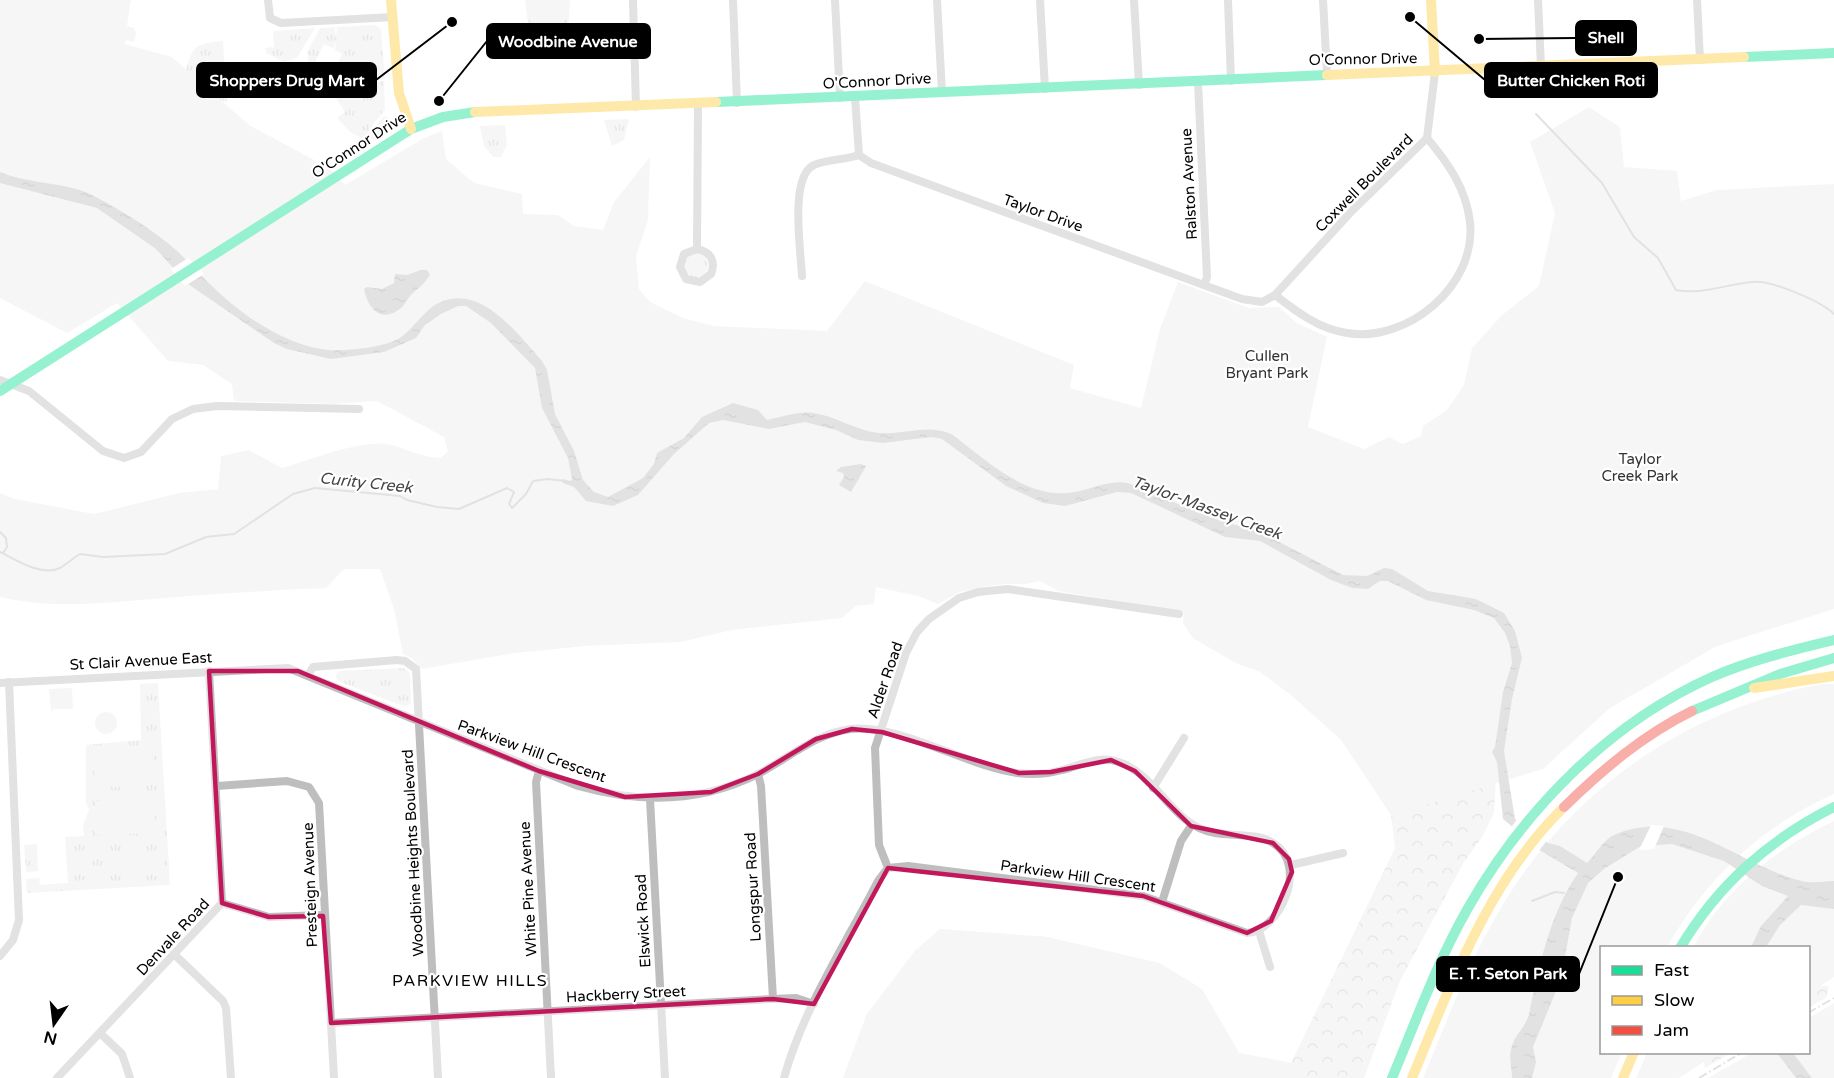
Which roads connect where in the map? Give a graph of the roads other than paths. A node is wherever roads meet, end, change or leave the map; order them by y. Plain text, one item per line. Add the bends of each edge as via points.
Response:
1 (268, 0) edge
2 (391, 0) edge
3 (633, 0) edge
4 (733, 0) edge
5 (835, 0) edge
6 (937, 0) edge
7 (1040, 0) edge
8 (1134, 0) edge
9 (1228, 0) edge
10 (1323, 0) edge
11 (1431, 0) edge
12 (1538, 0) edge
13 (1697, 0) edge
14 (393, 16) junction
15 (1834, 53) edge
16 (1700, 60) junction
17 (1541, 66) junction
18 (1435, 72) junction
19 (1327, 74) junction
20 (1231, 81) junction
21 (1198, 82) junction
22 (1139, 85) junction
23 (1045, 89) junction
24 (942, 93) junction
25 (855, 97) junction
26 (840, 98) junction
27 (737, 102) junction
28 (698, 105) junction
29 (636, 107) junction
30 (411, 129) junction
31 (1427, 138) junction
32 (859, 155) junction
33 (697, 249) junction
34 (802, 276) dead end
35 (1204, 285) junction
36 (1275, 295) junction
37 (5, 382) edge
38 (0, 391) edge
39 (359, 409) dead end
40 (1179, 614) dead end
41 (1834, 633) edge
42 (1834, 640) edge
43 (1770, 656) junction
44 (1834, 658) edge
45 (283, 667) joint
46 (209, 671) junction
47 (308, 675) junction
48 (1834, 676) edge
49 (4, 683) edge
50 (1734, 690) junction
51 (419, 722) junction
52 (882, 732) junction
53 (1184, 738) dead end
54 (539, 771) junction
55 (758, 774) junction
56 (217, 786) junction
57 (1154, 788) junction
58 (650, 799) junction
59 (1834, 807) edge
60 (1191, 826) junction
61 (1343, 853) dead end
62 (1291, 865) junction
63 (888, 868) junction
64 (1162, 902) junction
65 (222, 903) junction
66 (323, 915) junction
67 (1259, 931) junction
68 (1681, 946) edge
69 (0, 956) edge
70 (175, 956) junction
71 (1269, 967) dead end
72 (773, 999) junction
73 (814, 1004) junction
74 (661, 1005) junction
75 (548, 1012) junction
76 (435, 1017) junction
77 (331, 1023) junction
78 (100, 1034) junction
79 (1634, 1054) edge
80 (57, 1078) edge
81 (130, 1078) edge
82 (231, 1078) edge
83 (334, 1078) edge
84 (438, 1078) edge
85 (551, 1078) edge
86 (665, 1078) edge
87 (784, 1078) edge
88 (1392, 1078) edge
89 (1412, 1078) edge
90 (1623, 1078) edge

1 - 14 street via 274,22
2 - 14 main road
3 - 29 street
4 - 27 street
5 - 26 street
6 - 24 street
7 - 23 street
8 - 22 street
9 - 20 street
10 - 19 street
11 - 18 main road
12 - 17 street
13 - 16 street
14 - 30 main road via 399,93
15 - 16 main road, O'Connor Drive
16 - 17 main road, O'Connor Drive
17 - 18 main road, O'Connor Drive
18 - 19 main road, O'Connor Drive
18 - 31 street, Coxwell Boulevard
19 - 20 main road, O'Connor Drive
20 - 21 main road, O'Connor Drive
21 - 22 main road, O'Connor Drive
21 - 35 street, Ralston Avenue
22 - 23 main road, O'Connor Drive
23 - 24 main road, O'Connor Drive
24 - 25 main road, O'Connor Drive
25 - 26 main road, O'Connor Drive
25 - 32 street
26 - 27 main road, O'Connor Drive
27 - 28 main road, O'Connor Drive
28 - 29 main road, O'Connor Drive
28 - 33 street
29 - 30 main road, O'Connor Drive via 473,112 427,120
30 - 37 main road, O'Connor Drive via 105,324
31 - 36 street, Coxwell Boulevard via 1366,196
31 - 36 street via 1448,162 1460,184 1470,223 1465,258 1440,299 1406,324 1363,335 1323,327 1295,312
32 - 34 street via 813,165 803,174 799,191
32 - 35 street, Taylor Drive via 882,168
33 - 33 street via 684,254 680,267 686,279 700,282 711,274 713,261 709,254
35 - 36 street, Taylor Drive via 1252,302
37 - 38 main road, O'Connor Drive
37 - 39 street via 29,391 103,452 124,458 141,452 172,419 193,409
40 - 52 street, Alder Road via 1008,589 959,598 935,613 917,632 906,653
41 - 43 main road
42 - 43 main road
43 - 88 main road via 1696,684 1654,710 1606,745 1541,808 1468,908
44 - 50 main road
45 - 46 street, St Clair Avenue East
45 - 47 street, Parkview Hill Crescent
46 - 49 street, St Clair Avenue East
46 - 56 street, Denvale Road
47 - 51 street, Parkview Hill Crescent
47 - 51 street, Woodbine Heights Boulevard via 313,668 397,660 411,664 417,675
48 - 50 main road
49 - 69 street via 19,920 13,940
50 - 89 main road via 1673,720 1622,754 1554,818 1520,859 1475,934
51 - 54 street, Parkview Hill Crescent
51 - 76 street, Woodbine Heights Boulevard
52 - 55 street, Parkview Hill Crescent via 852,729 816,739
52 - 57 street, Parkview Hill Crescent via 1019,773 1051,772 1090,761 1111,760 1127,765
52 - 63 street, Alder Road via 875,748 875,778 879,846
53 - 57 street
54 - 58 street, Parkview Hill Crescent via 600,792
54 - 75 street, White Pine Avenue via 536,782
55 - 58 street, Parkview Hill Crescent via 711,792
55 - 72 street, Longspur Road
56 - 65 street, Denvale Road
56 - 66 street, Presteign Avenue via 287,781 309,787 321,814
57 - 60 street, Parkview Hill Crescent
58 - 74 street, Elswick Road
59 - 68 main road via 1769,845 1723,887
60 - 62 street via 1267,840 1280,848
60 - 64 street via 1181,841
61 - 62 street
62 - 67 street via 1286,893 1271,921
63 - 64 street, Parkview Hill Crescent via 932,869 1143,896
63 - 73 street
64 - 67 street, Parkview Hill Crescent via 1241,932
65 - 66 street via 270,917
65 - 70 street, Denvale Road
66 - 77 street, Presteign Avenue
67 - 71 street
70 - 78 street, Denvale Road
70 - 82 street via 223,1001
72 - 73 street, Hackberry Street via 796,998
72 - 74 street, Hackberry Street
73 - 87 street
74 - 75 street, Hackberry Street
74 - 86 street, Elswick Road
75 - 76 street, Hackberry Street
75 - 85 street, White Pine Avenue
76 - 77 street, Hackberry Street
76 - 84 street, Woodbine Heights Boulevard
77 - 83 street, Presteign Avenue
78 - 80 street, Denvale Road
78 - 81 street via 122,1054
79 - 90 main road

